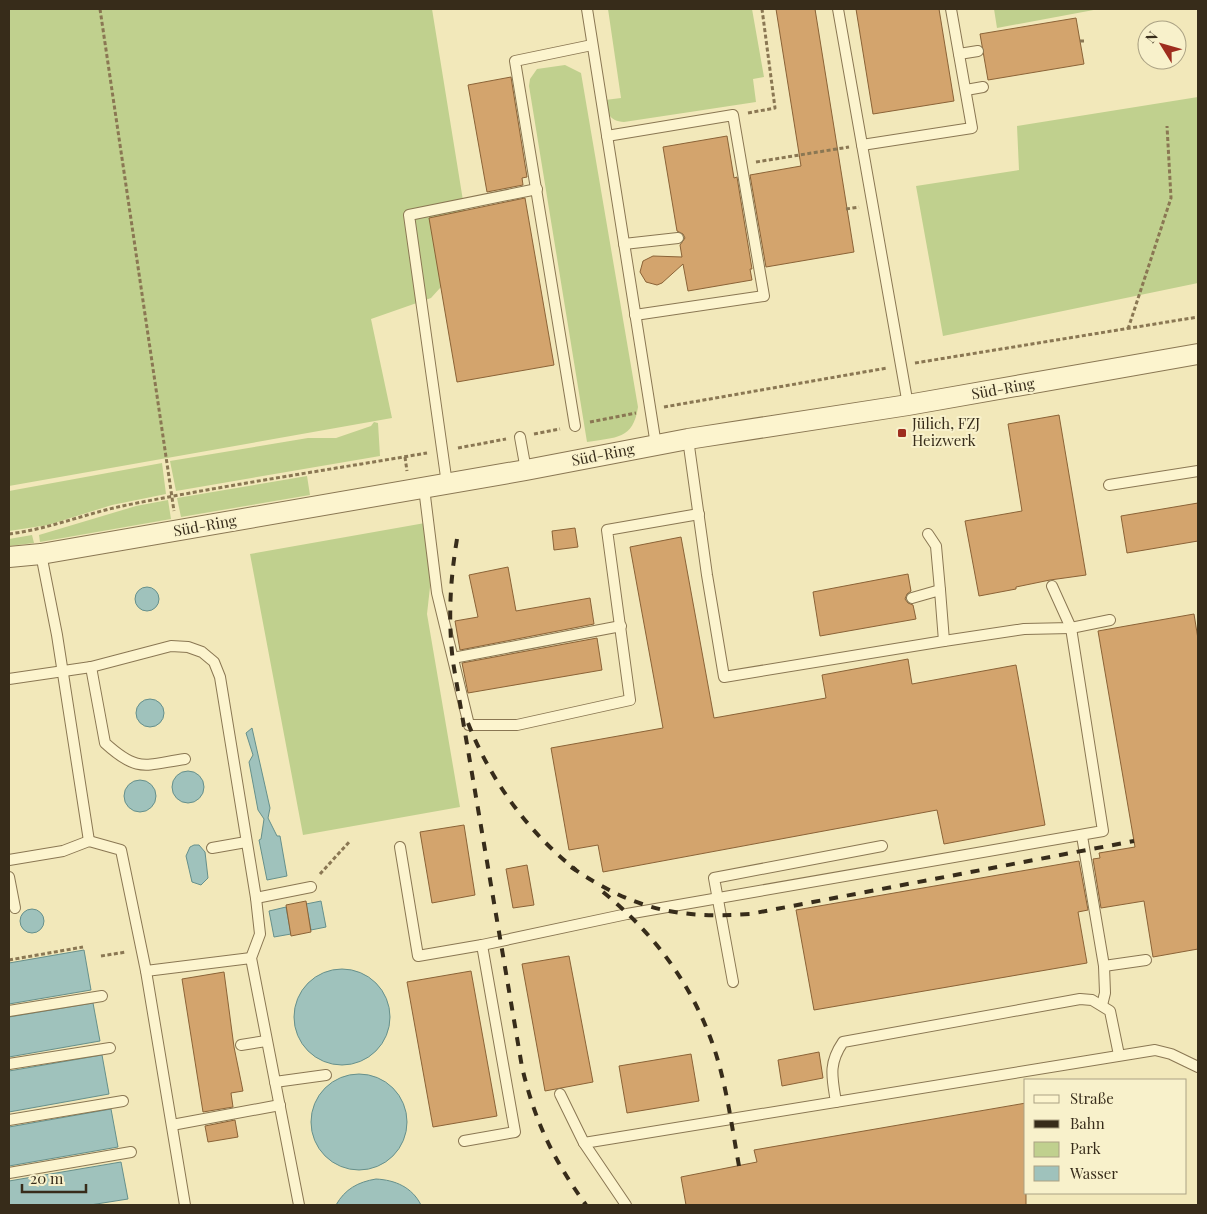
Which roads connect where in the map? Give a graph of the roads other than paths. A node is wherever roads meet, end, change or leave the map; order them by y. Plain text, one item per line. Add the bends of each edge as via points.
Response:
1 (587, 9) edge
2 (838, 9) edge
3 (951, 9) edge
4 (592, 45) junction
5 (978, 51) dead end
6 (960, 54) junction
7 (983, 87) dead end
8 (966, 90) junction
9 (607, 136) junction
10 (862, 146) junction
11 (537, 189) junction
12 (678, 238) dead end
13 (624, 244) junction
14 (635, 315) junction
15 (1198, 354) edge
16 (908, 405) junction
17 (575, 426) road end
18 (520, 437) road end
19 (688, 438) junction
20 (656, 445) junction
21 (526, 470) junction
22 (1198, 471) edge
23 (447, 484) junction
24 (1109, 486) dead end
25 (424, 488) junction
26 (699, 514) junction
27 (928, 534) dead end
28 (41, 554) junction
29 (9, 557) edge
30 (1052, 586) dead end
31 (940, 590) junction
32 (912, 598) dead end
33 (1110, 620) dead end
34 (621, 626) junction
35 (1071, 628) junction
36 (944, 641) junction
37 (453, 658) junction
38 (91, 667) junction
39 (62, 670) junction
40 (9, 679) edge
41 (185, 759) dead end
42 (1082, 836) junction
43 (89, 841) junction
44 (246, 842) junction
45 (882, 846) dead end
46 (400, 847) dead end
47 (212, 848) dead end
48 (9, 860) edge
49 (9, 877) edge
50 (311, 887) road end
51 (256, 898) junction
52 (717, 898) junction
53 (15, 908) dead end
54 (482, 945) junction
55 (251, 958) junction
56 (1146, 960) dead end
57 (1104, 966) junction
58 (146, 971) junction
59 (734, 982) dead end
60 (102, 996) dead end
61 (1102, 1005) junction
62 (9, 1011) edge
63 (266, 1041) junction
64 (241, 1045) dead end
65 (110, 1048) dead end
66 (1119, 1055) junction
67 (9, 1064) edge
68 (1198, 1067) edge
69 (326, 1075) dead end
70 (275, 1082) junction
71 (560, 1094) dead end
72 (123, 1101) dead end
73 (836, 1102) junction
74 (280, 1105) junction
75 (9, 1120) edge
76 (172, 1125) junction
77 (464, 1142) dead end
78 (584, 1143) junction
79 (130, 1152) dead end
80 (9, 1174) edge
81 (185, 1205) edge
82 (299, 1205) edge
83 (626, 1205) edge

1 - 4 lane
2 - 10 lane
3 - 6 lane
4 - 9 lane
4 - 11 lane via 515,61
5 - 6 lane
6 - 8 lane
7 - 8 lane
8 - 10 lane via 972,128
9 - 13 lane
9 - 14 lane via 732,115 764,296
10 - 16 lane
11 - 17 lane
11 - 23 lane via 409,215
12 - 13 lane
13 - 14 lane
14 - 20 lane
15 - 16 street, Süd-Ring
16 - 19 street, Süd-Ring
18 - 21 lane
19 - 20 street, Süd-Ring
19 - 26 lane
20 - 21 street, Süd-Ring
21 - 23 street, Süd-Ring
22 - 24 lane
23 - 25 street, Süd-Ring
25 - 28 street, Süd-Ring
25 - 37 lane via 437,592
26 - 34 lane via 607,530
26 - 36 lane via 724,677
27 - 31 lane via 936,546
28 - 29 street, Süd-Ring
28 - 39 lane
30 - 35 lane
31 - 32 lane
31 - 36 lane
33 - 35 lane
34 - 37 lane
34 - 37 lane via 630,700 517,725 469,725
35 - 36 lane via 1024,629
35 - 42 lane via 1103,831
38 - 39 lane
38 - 41 lane via 104,743 129,763 144,765
38 - 44 lane via 171,646 202,652 214,662 220,678
39 - 40 lane
39 - 43 lane
42 - 52 lane
42 - 57 lane
43 - 48 lane via 63,851
43 - 58 lane via 121,850
44 - 47 lane
44 - 51 lane
45 - 52 lane via 714,878
46 - 54 lane via 418,956
49 - 53 lane
50 - 51 lane
51 - 55 lane via 260,934
52 - 54 lane
52 - 59 lane
54 - 77 lane via 515,1132
55 - 58 lane
55 - 63 lane
56 - 57 lane
57 - 61 lane
58 - 76 lane
60 - 62 lane
61 - 66 lane via 1110,1011
61 - 73 lane via 1080,999 843,1042 831,1069
63 - 64 lane
63 - 70 lane
65 - 67 lane
66 - 68 lane via 1155,1050
66 - 73 lane
69 - 70 lane
70 - 74 lane
71 - 78 lane
72 - 75 lane
73 - 78 lane
74 - 76 lane
74 - 82 lane
76 - 81 lane
78 - 83 lane
79 - 80 lane

